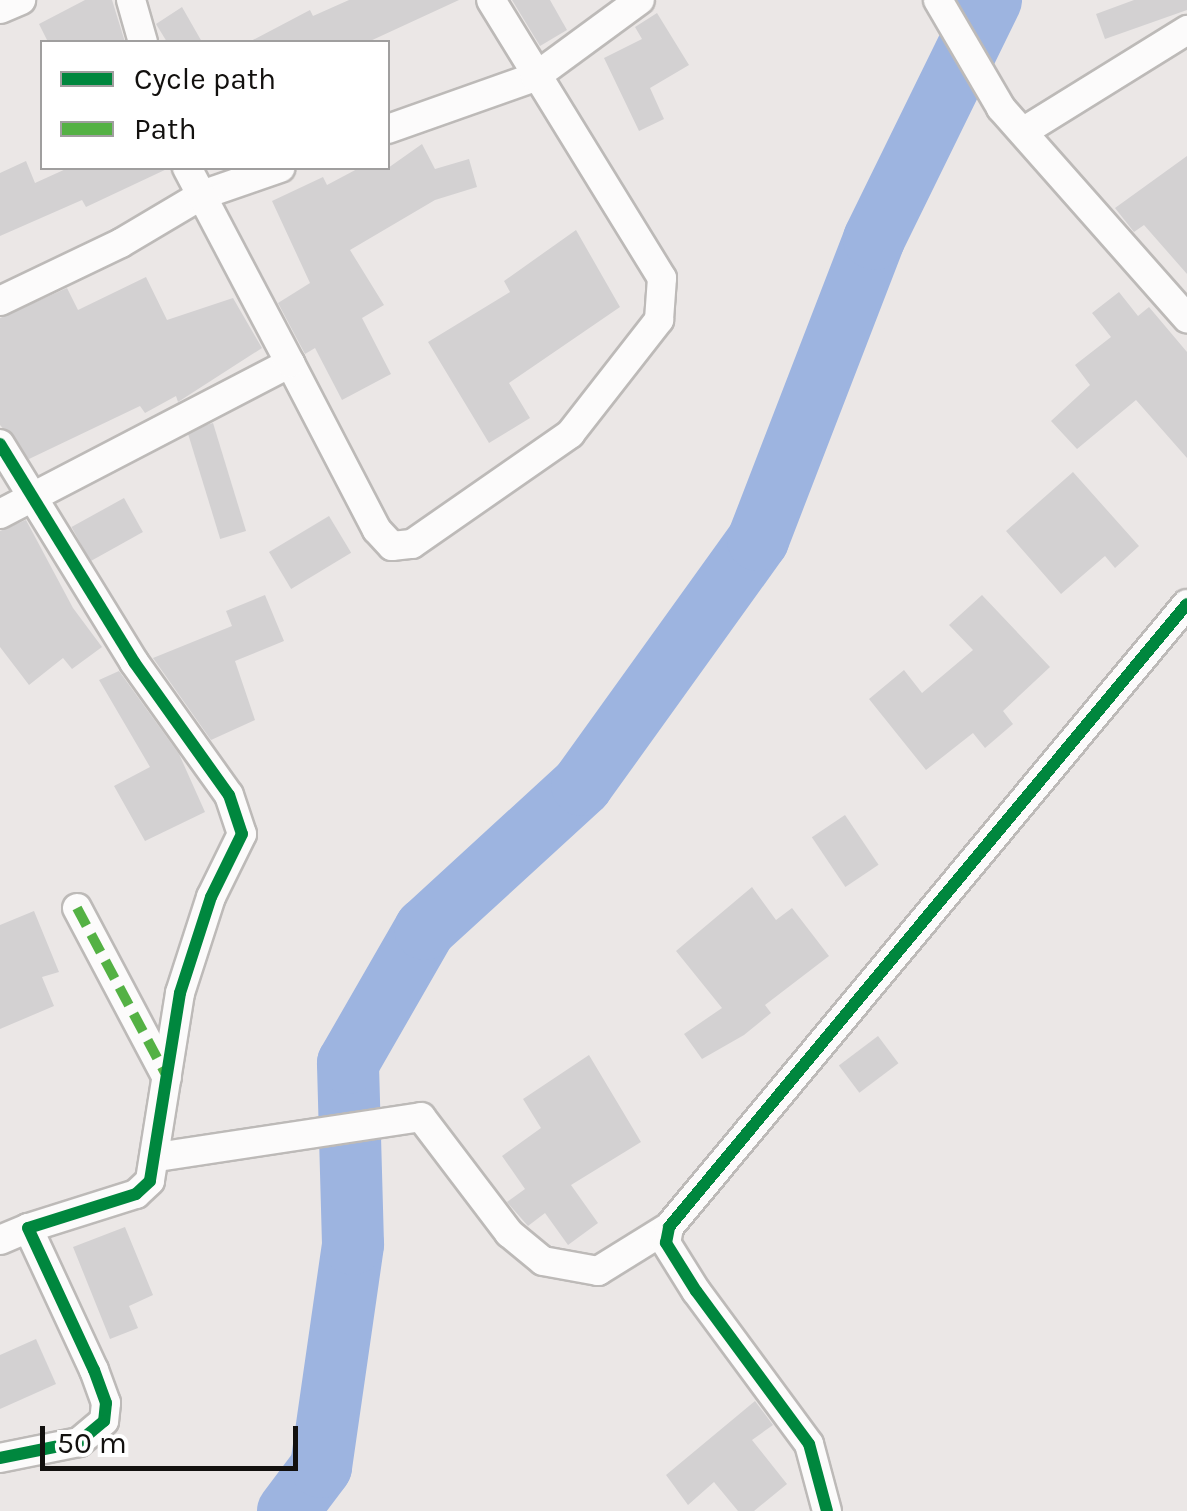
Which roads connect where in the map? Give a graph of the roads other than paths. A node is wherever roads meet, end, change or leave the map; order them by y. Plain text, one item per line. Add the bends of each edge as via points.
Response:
1 (21, 0) edge
2 (132, 0) edge
3 (491, 0) edge
4 (640, 0) edge
5 (938, 0) edge
6 (0, 9) edge
7 (1187, 30) edge
8 (143, 40) edge
9 (535, 78) junction
10 (390, 128) edge
11 (1026, 130) junction
12 (188, 170) edge
13 (274, 170) edge
14 (202, 194) junction
15 (0, 300) edge
16 (1187, 318) edge
17 (290, 364) junction
18 (0, 444) edge
19 (31, 494) junction
20 (0, 514) edge
21 (1187, 604) edge
22 (77, 908) dead end
23 (167, 1078) junction
24 (156, 1157) junction
25 (669, 1227) junction
26 (28, 1228) junction
27 (0, 1240) edge
28 (0, 1458) edge
29 (827, 1511) edge

1 - 6 street
2 - 8 street
3 - 9 street
4 - 9 street
5 - 11 street via 1002,108
7 - 11 street
9 - 10 street
9 - 17 street via 662,278 658,320 570,434 432,536 392,546 377,530
11 - 16 street
12 - 14 street
13 - 14 street
14 - 15 street via 121,243
14 - 17 street
17 - 19 street
18 - 19 street
19 - 20 street
19 - 23 street via 242,820 238,852 211,898 180,993
21 - 25 street
22 - 23 street
23 - 24 street
24 - 25 street via 421,1116 509,1234 542,1262 598,1270
24 - 26 street via 150,1182 136,1194
25 - 29 street via 666,1243 696,1291 809,1444
26 - 27 street
26 - 28 street via 106,1404 104,1421 79,1442

